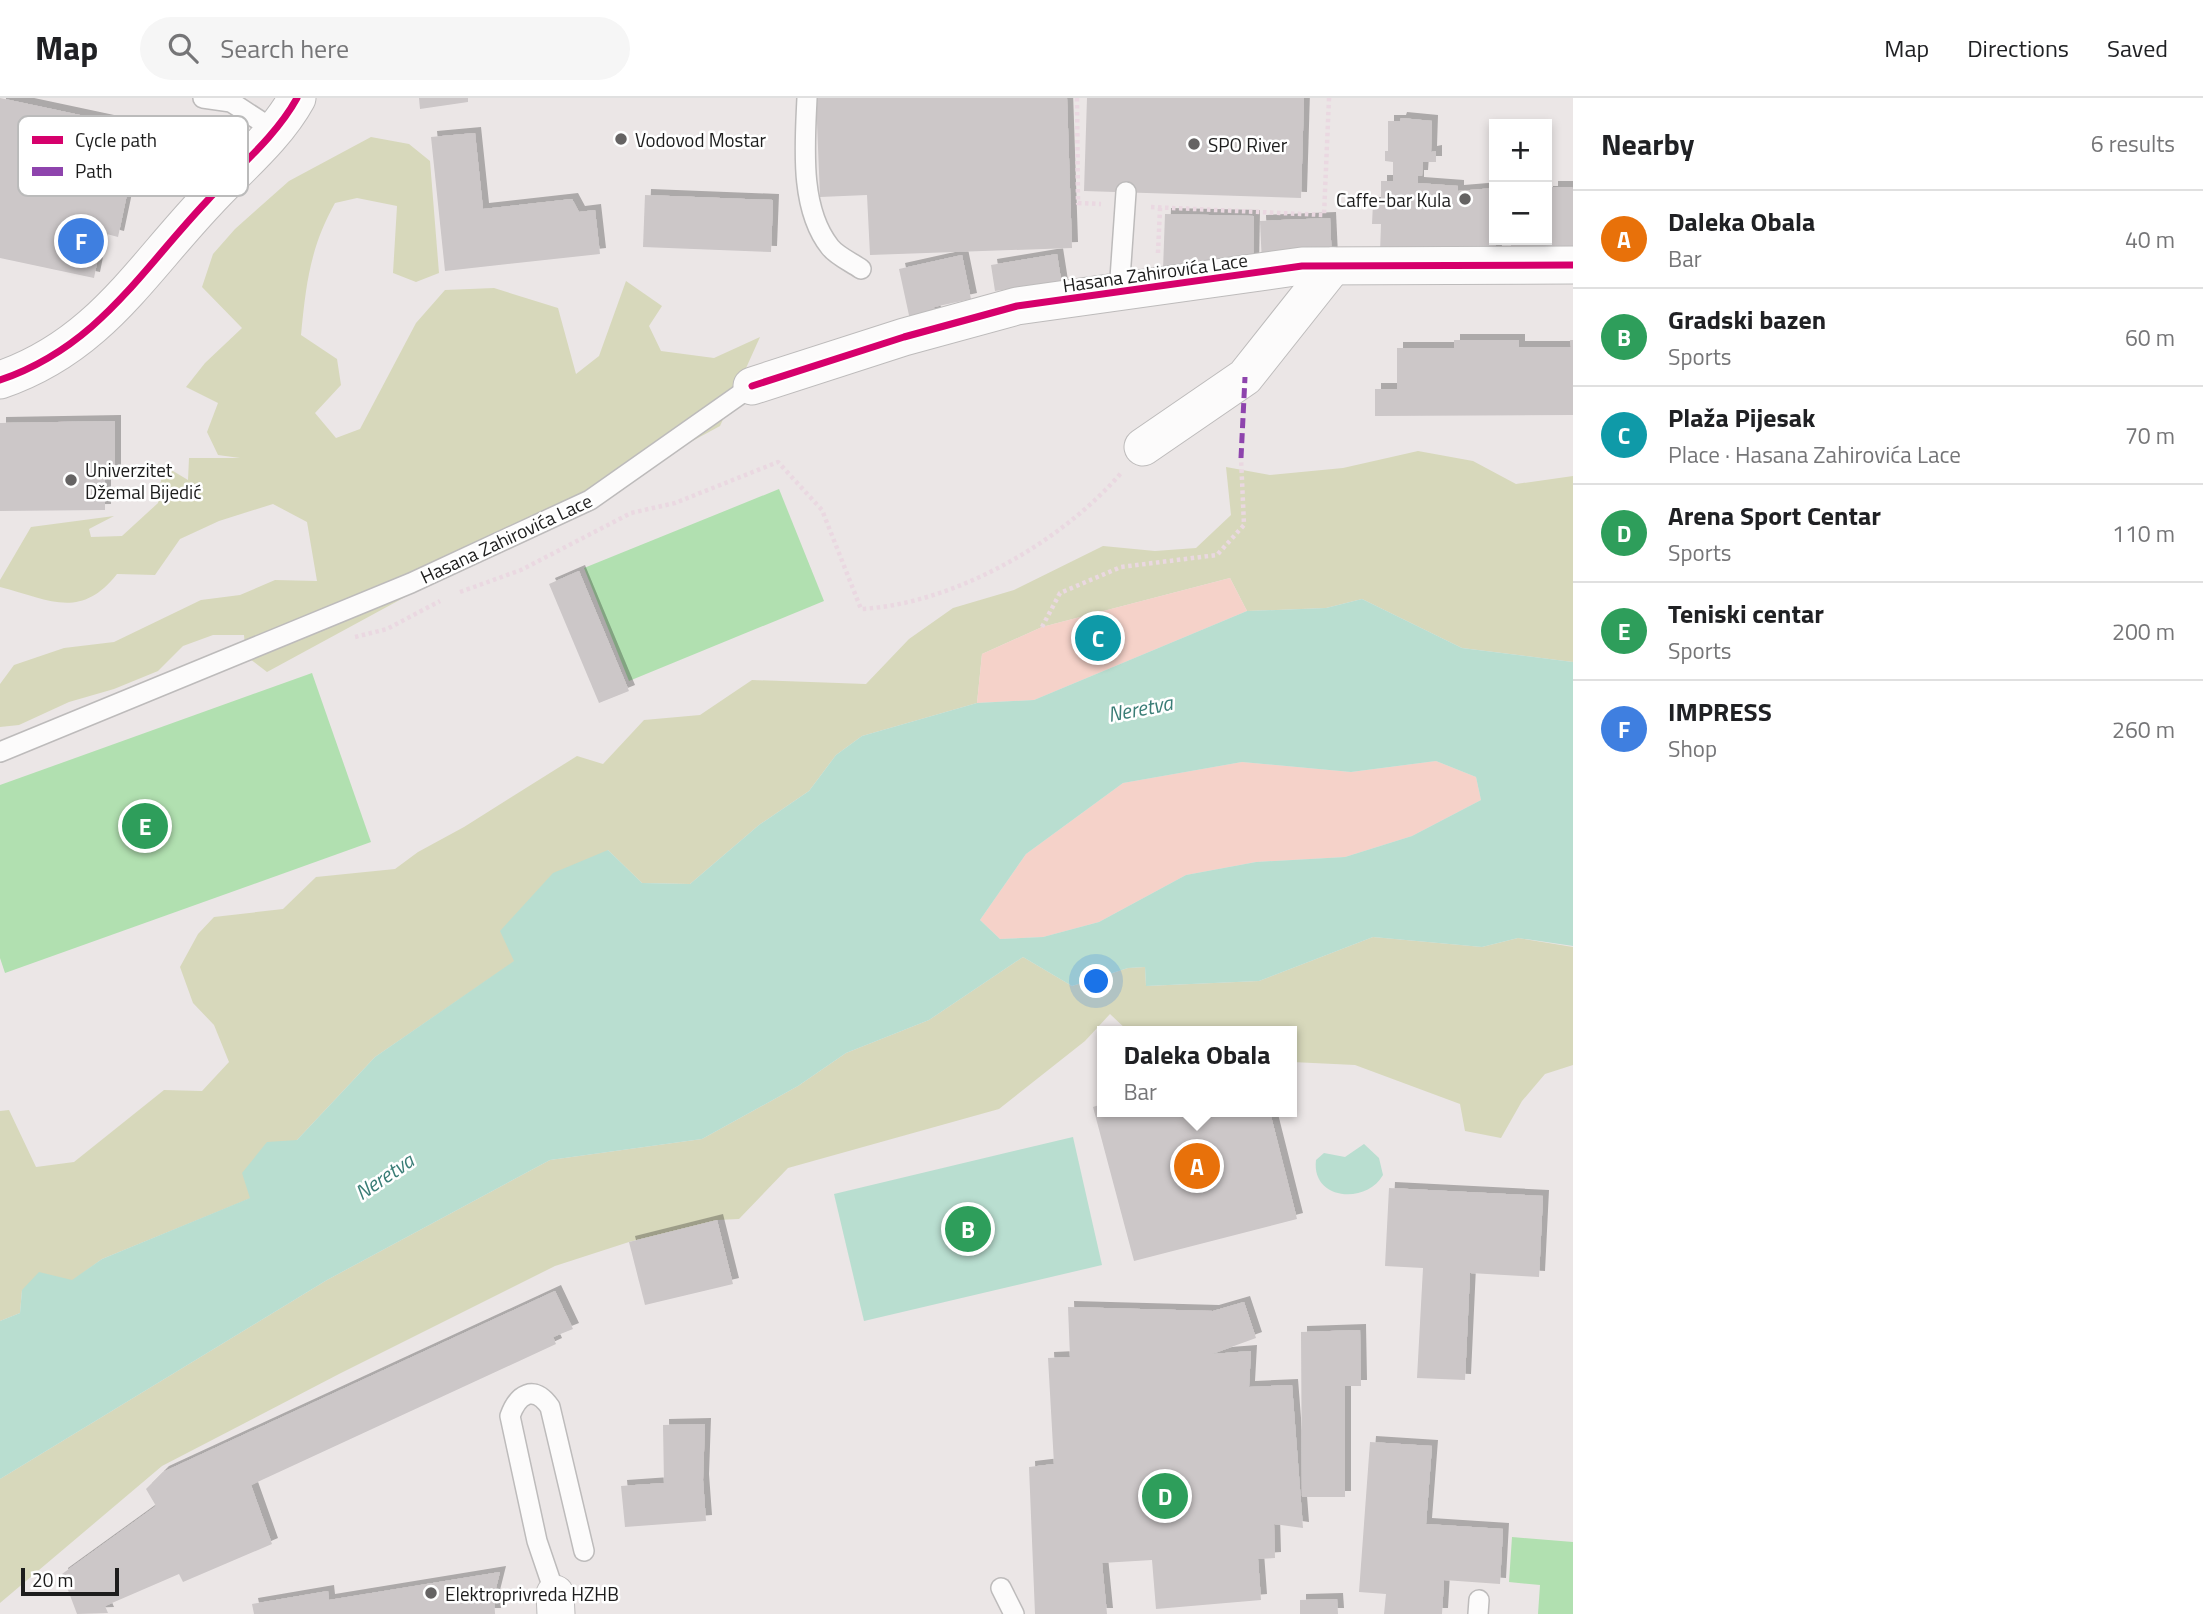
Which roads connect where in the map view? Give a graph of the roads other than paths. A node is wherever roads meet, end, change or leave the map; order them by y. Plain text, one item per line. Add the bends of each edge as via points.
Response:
1 (204, 98) edge
2 (297, 98) edge
3 (807, 98) edge
4 (274, 130) junction
5 (248, 157) edge
6 (211, 196) edge
7 (1126, 199) road end
8 (1333, 265) junction
9 (1573, 265) edge
10 (861, 269) dead end
11 (1119, 293) junction
12 (0, 380) edge
13 (752, 386) joint
14 (1143, 447) road end
15 (0, 752) edge
16 (583, 1551) dead end
17 (1002, 1588) dead end
18 (556, 1604) edge
19 (1014, 1614) edge

1 - 4 lane via 232,102
2 - 4 street
3 - 10 lane via 809,199 820,233 831,249
4 - 5 street
6 - 12 street via 104,318 71,345
7 - 11 lane
8 - 9 street, Hasana Zahirovića Lace
8 - 11 street, Hasana Zahirovića Lace
8 - 14 street via 1245,377
11 - 13 street, Hasana Zahirovića Lace via 1017,306
13 - 15 lane, Hasana Zahirovića Lace via 590,500 411,583
16 - 18 lane via 550,1407 545,1399 523,1395 510,1416
17 - 19 lane

